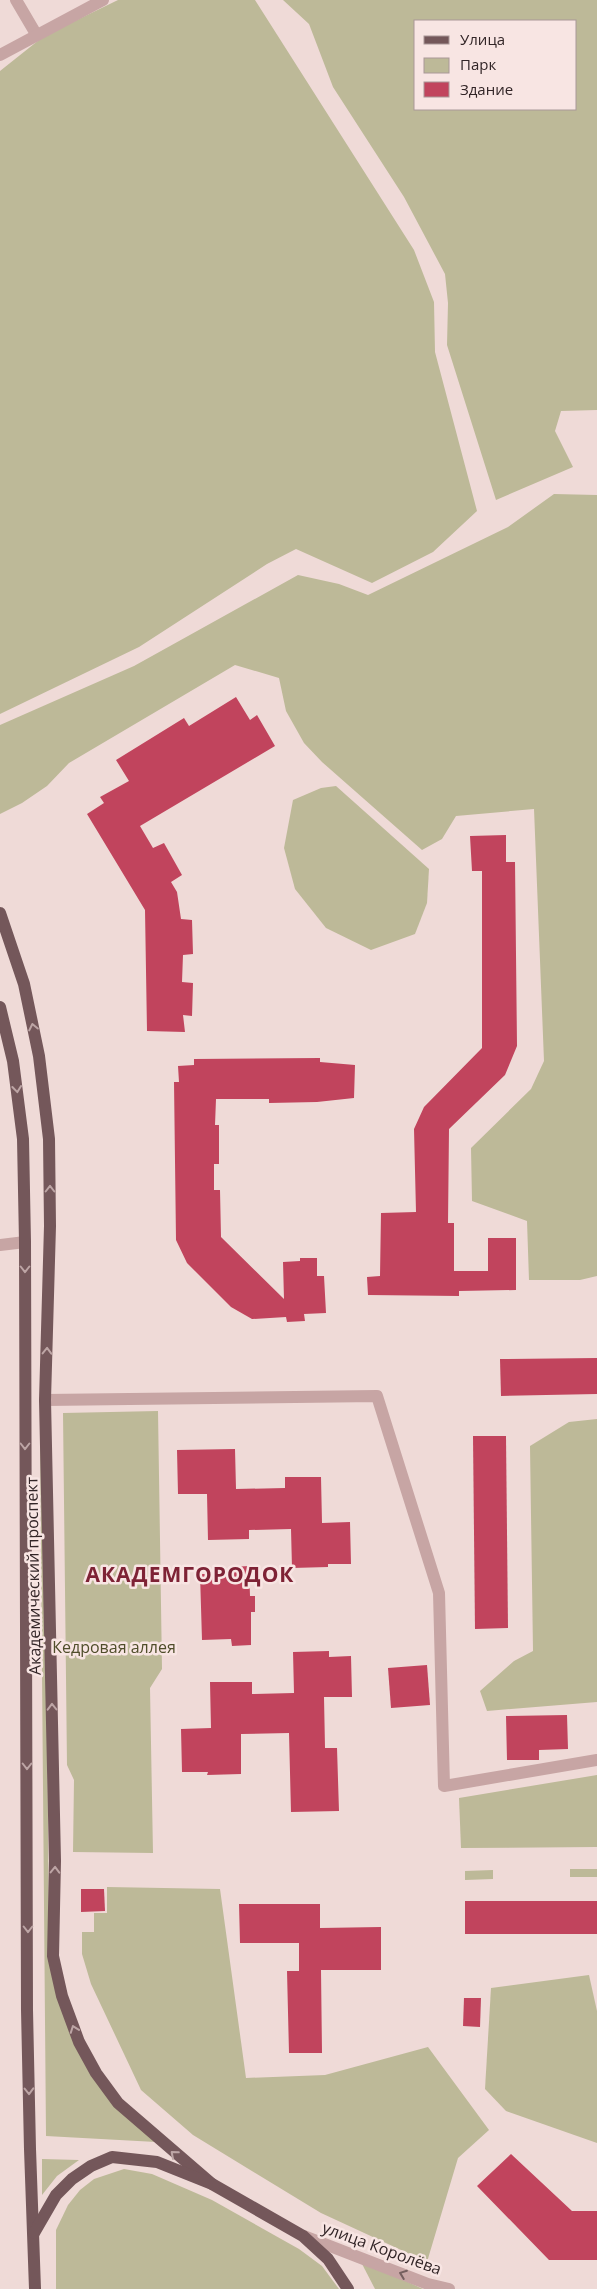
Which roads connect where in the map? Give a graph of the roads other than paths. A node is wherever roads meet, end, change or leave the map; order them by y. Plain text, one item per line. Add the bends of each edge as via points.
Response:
1 (16, 0) edge
2 (104, 0) edge
3 (36, 34) junction
4 (0, 55) edge
5 (0, 913) edge
6 (0, 1007) edge
7 (25, 1242) junction
8 (0, 1245) edge
9 (25, 1398) junction
10 (46, 1400) junction
11 (597, 1760) edge
12 (212, 2184) junction
13 (34, 2233) junction
14 (303, 2236) junction
15 (36, 2289) edge
16 (348, 2289) edge
17 (449, 2289) edge

1 - 3 street
2 - 3 street
3 - 4 street
10 -> 5 main road, Академический проспект via 49,1139 39,1056 24,984
6 -> 7 main road, Академический проспект via 14,1061 23,1138
7 - 8 street
7 -> 9 main road, Академический проспект
9 - 10 main road
9 -> 13 main road, Академический проспект via 28,2010
10 - 11 street via 377,1396 439,1594 444,1786
12 -> 10 main road, Академический проспект via 118,2103 96,2073 79,2042 52,1956 55,1861
12 - 13 main road via 157,2162 112,2156 72,2179 56,2195
12 - 14 main road
13 - 15 main road, Академический проспект
14 - 16 main road via 328,2259
17 -> 14 street, улица Королёва

